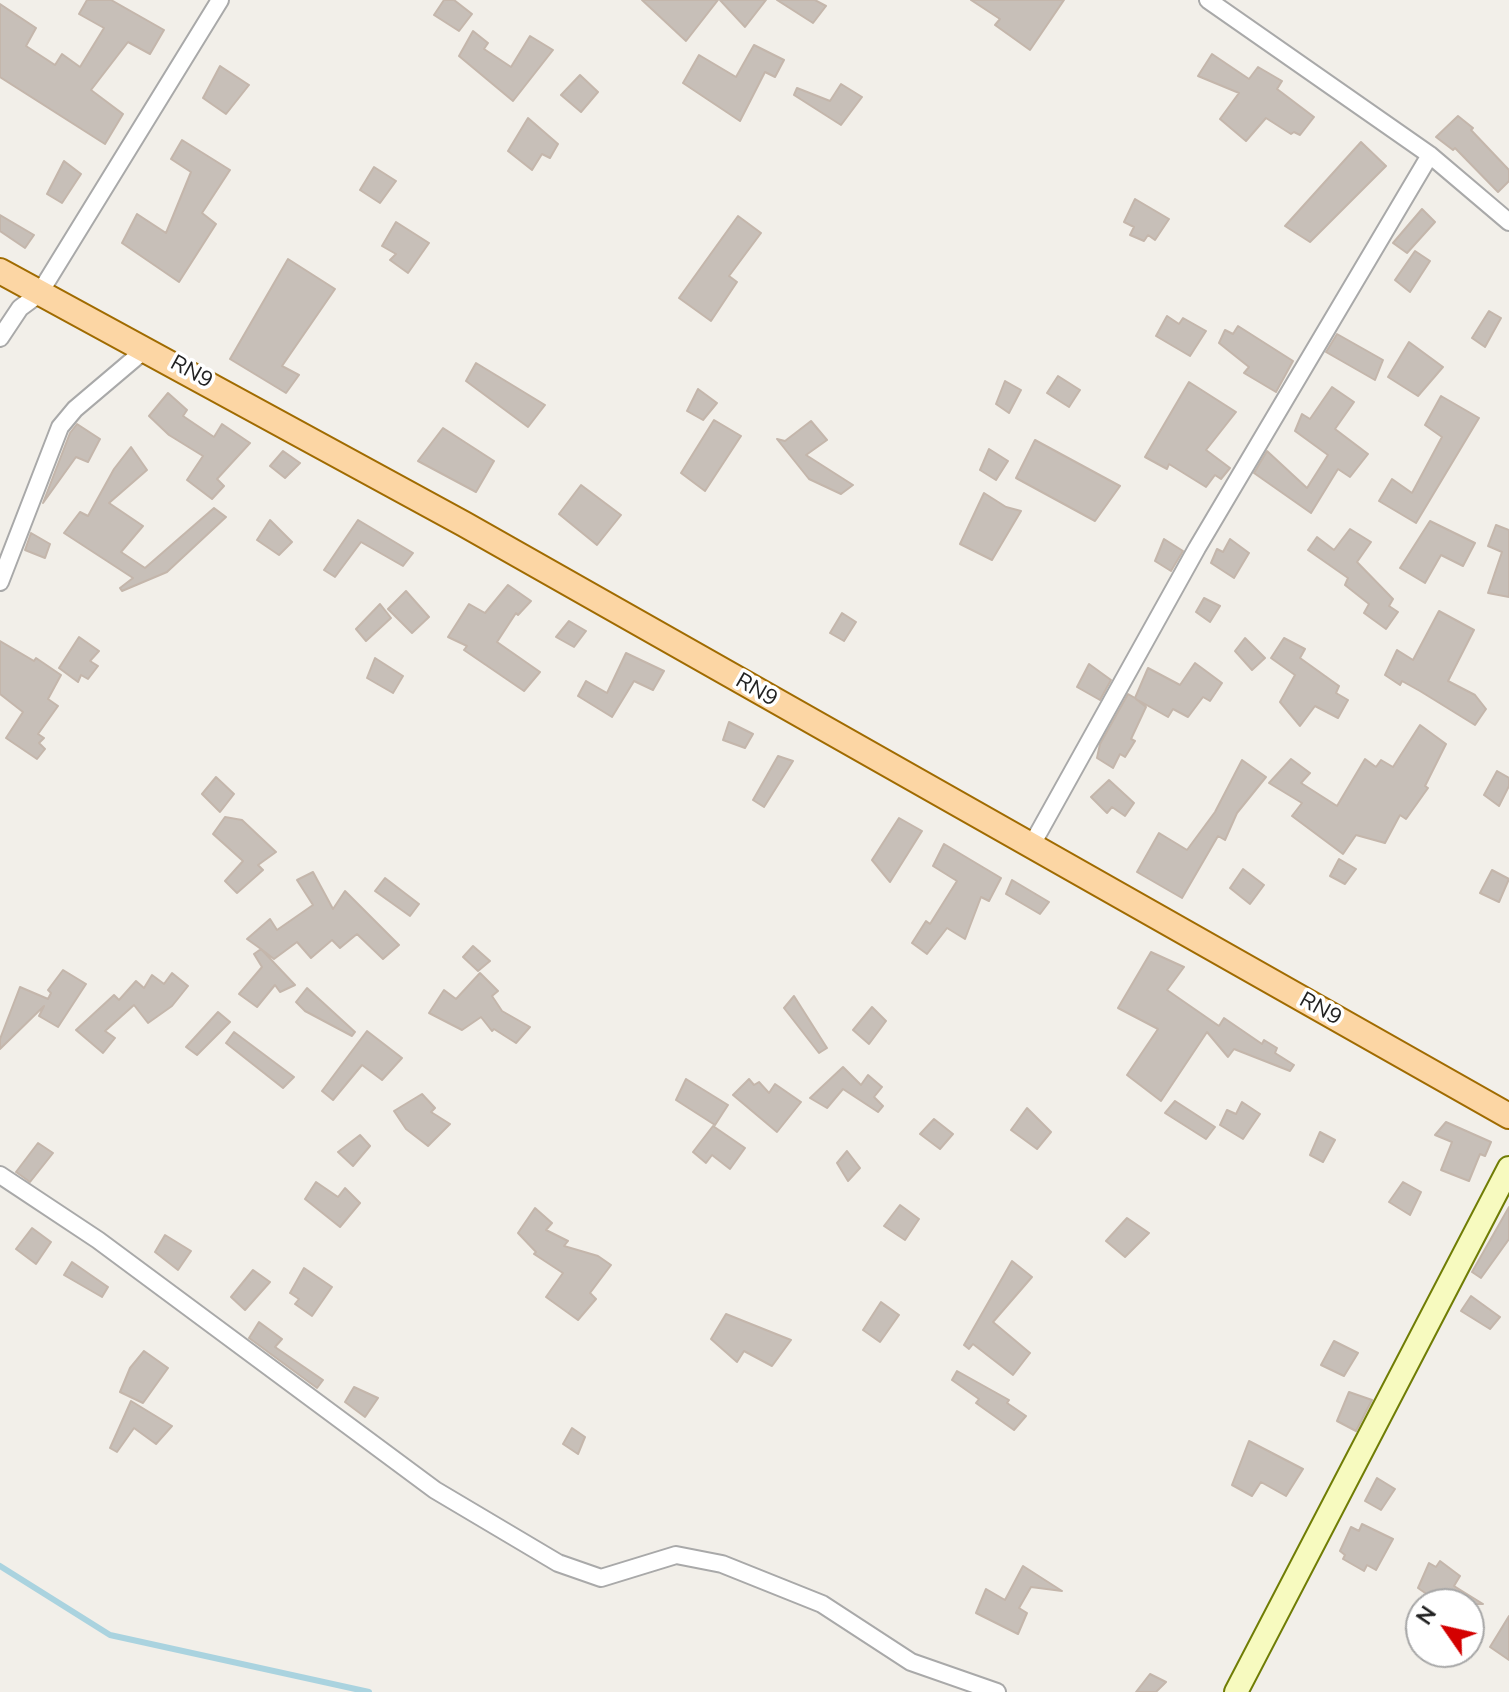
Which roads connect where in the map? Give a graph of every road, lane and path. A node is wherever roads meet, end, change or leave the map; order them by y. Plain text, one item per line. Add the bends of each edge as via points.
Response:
1 (220, 0) edge
2 (1208, 0) edge
3 (1430, 155) junction
4 (1509, 222) edge
5 (0, 271) edge
6 (39, 294) junction
7 (0, 338) edge
8 (147, 348) junction
9 (0, 582) edge
10 (1030, 848) junction
11 (1509, 1116) edge
12 (1509, 1168) edge
13 (0, 1175) edge
14 (997, 1692) edge
15 (1236, 1692) edge

1 - 6 street
2 - 3 street
3 - 4 street
3 - 10 street via 1197,548
5 - 6 main road, RN9
6 - 7 street via 20,308
6 - 8 main road, RN9
8 - 9 street via 60,427
8 - 10 main road, RN9
10 - 11 main road, RN9
12 - 15 street
13 - 14 street via 98,1240 435,1490 558,1563 601,1578 676,1555 722,1564 822,1604 911,1662

